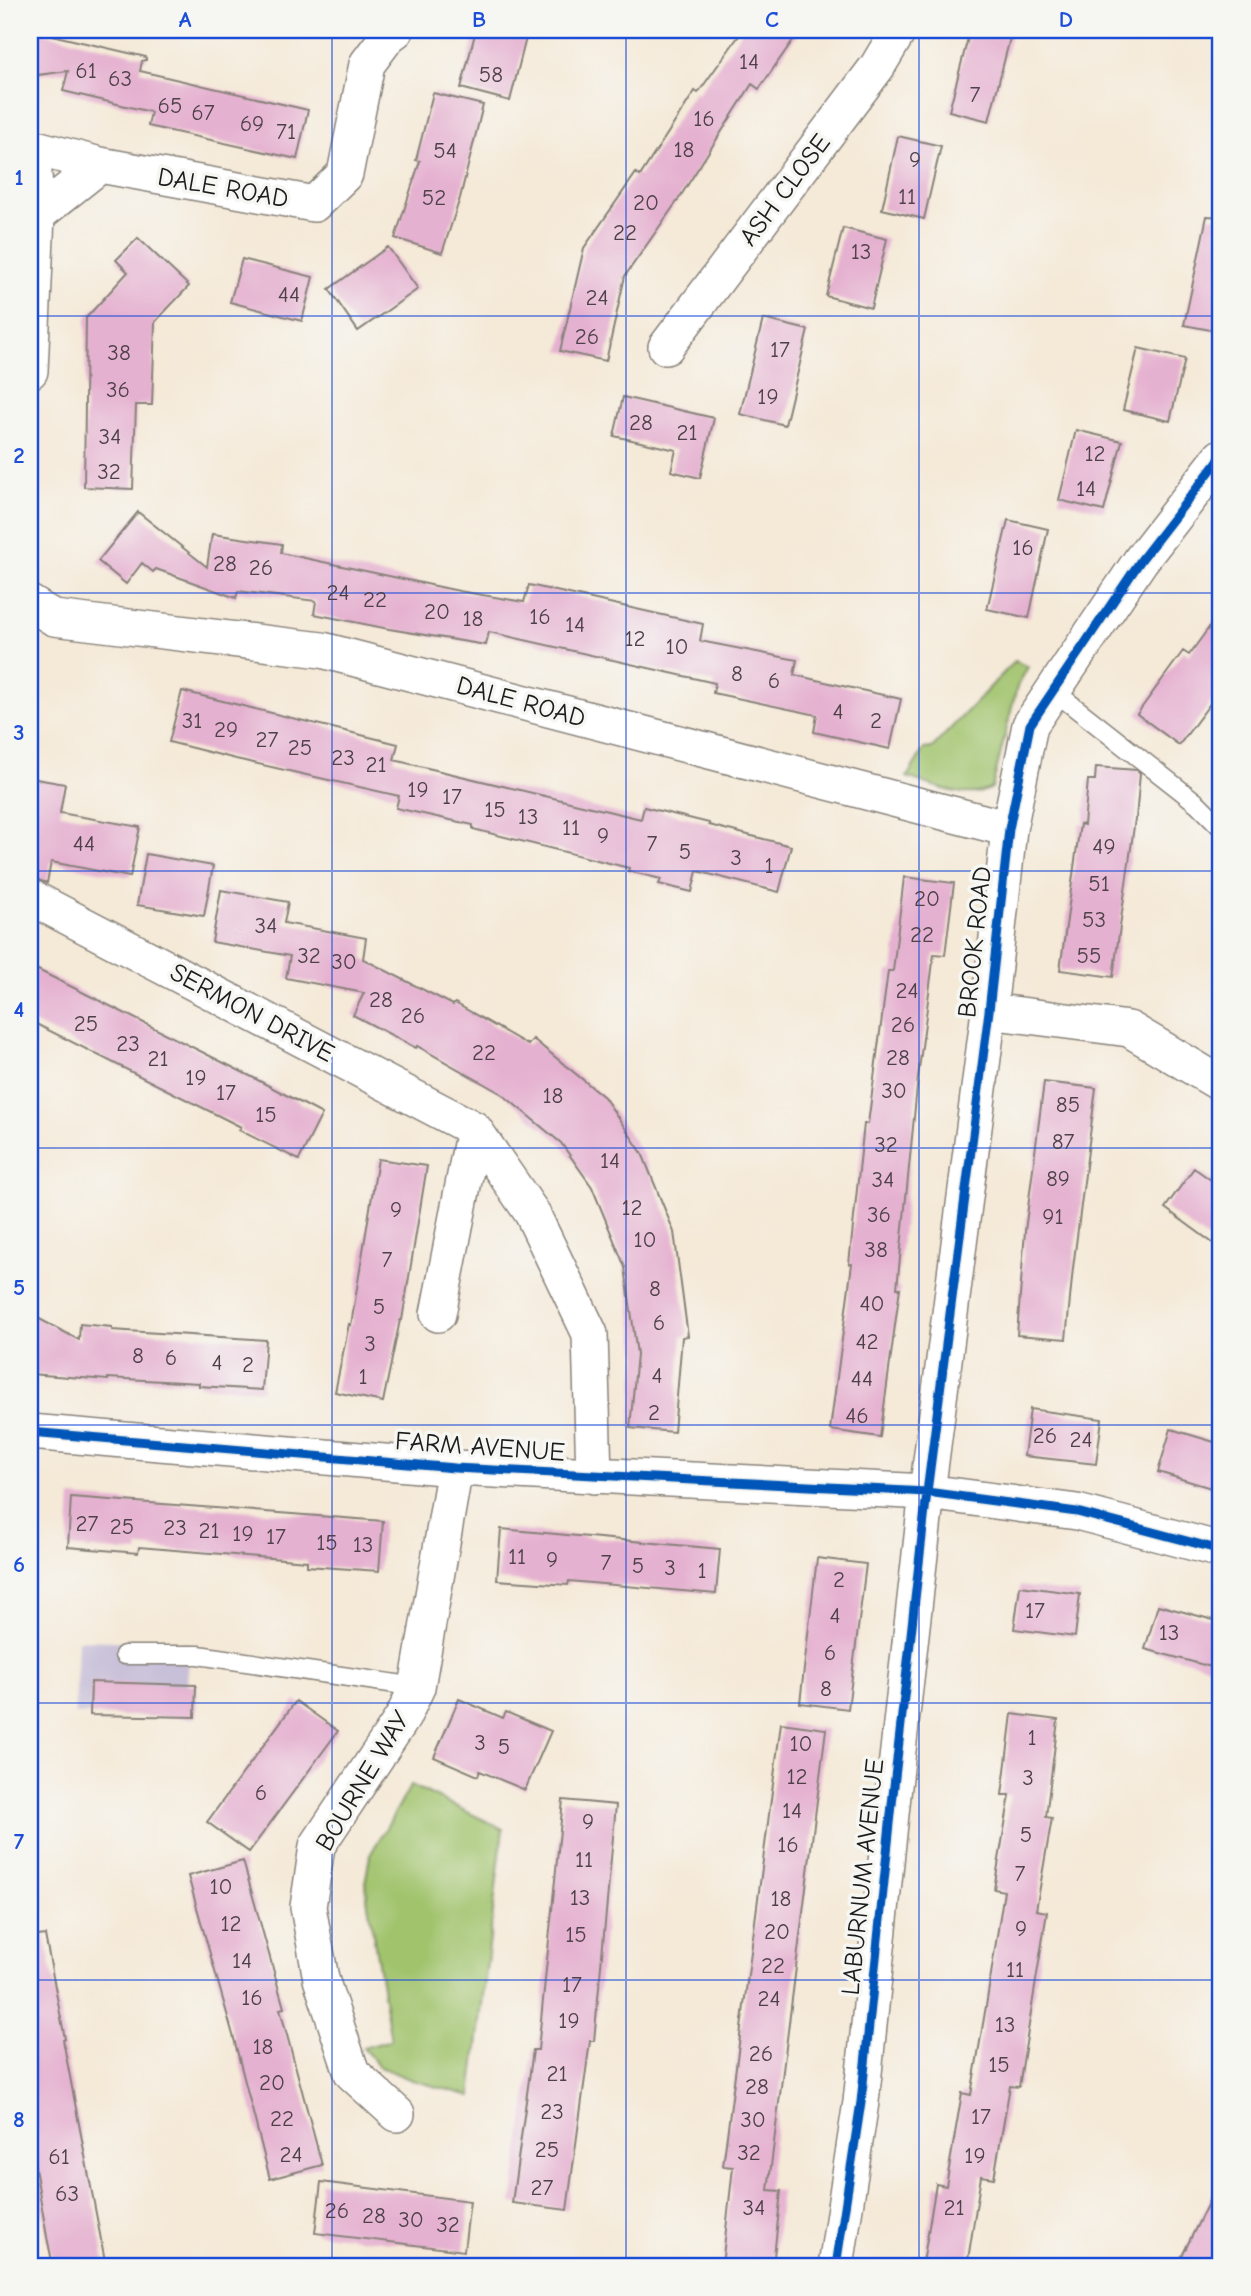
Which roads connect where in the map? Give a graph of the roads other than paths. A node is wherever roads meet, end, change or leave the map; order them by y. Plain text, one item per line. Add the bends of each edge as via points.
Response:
1 (396, 30) edge
2 (899, 30) edge
3 (31, 146) edge
4 (100, 165) junction
5 (37, 215) junction
6 (666, 347) dead end
7 (30, 371) edge
8 (1221, 457) edge
9 (30, 603) edge
10 (1054, 691) junction
11 (1221, 827) edge
12 (1009, 829) junction
13 (30, 897) edge
14 (989, 1010) junction
15 (1221, 1084) edge
16 (474, 1129) junction
17 (438, 1314) dead end
18 (30, 1432) edge
19 (455, 1468) junction
20 (594, 1476) junction
21 (927, 1492) junction
22 (1221, 1550) edge
23 (124, 1655) dead end
24 (417, 1687) junction
25 (397, 2114) dead end
26 (836, 2266) edge

1 - 4 street, DALE ROAD via 367,64 345,173 314,204
2 - 6 street, ASH CLOSE via 877,67
3 - 4 street, DALE ROAD
3 - 5 street, DALE ROAD
4 - 5 street
5 - 7 street, DALE ROAD
8 - 10 street, BROOK ROAD via 1141,560
9 - 12 street, DALE ROAD via 54,618 322,650
10 - 11 lane
10 - 12 street, BROOK ROAD via 1030,725
12 - 14 street, BROOK ROAD
13 - 16 street, SERMON DRIVE
14 - 15 street, BROOK ROAD via 1129,1030
14 - 21 street, BROOK ROAD
16 - 17 street
16 - 20 street, SERMON DRIVE via 532,1213 590,1334
18 - 19 street, FARM AVENUE
19 - 20 street, FARM AVENUE
19 - 24 street, BOURNE WAY
20 - 21 street, FARM AVENUE
21 - 22 street, FARM AVENUE via 1077,1512
21 - 26 street, LABURNUM AVENUE via 861,2102
23 - 24 lane via 198,1655
24 - 25 street, BOURNE WAY via 381,1752 317,1846 308,1907 321,1979 352,2073

